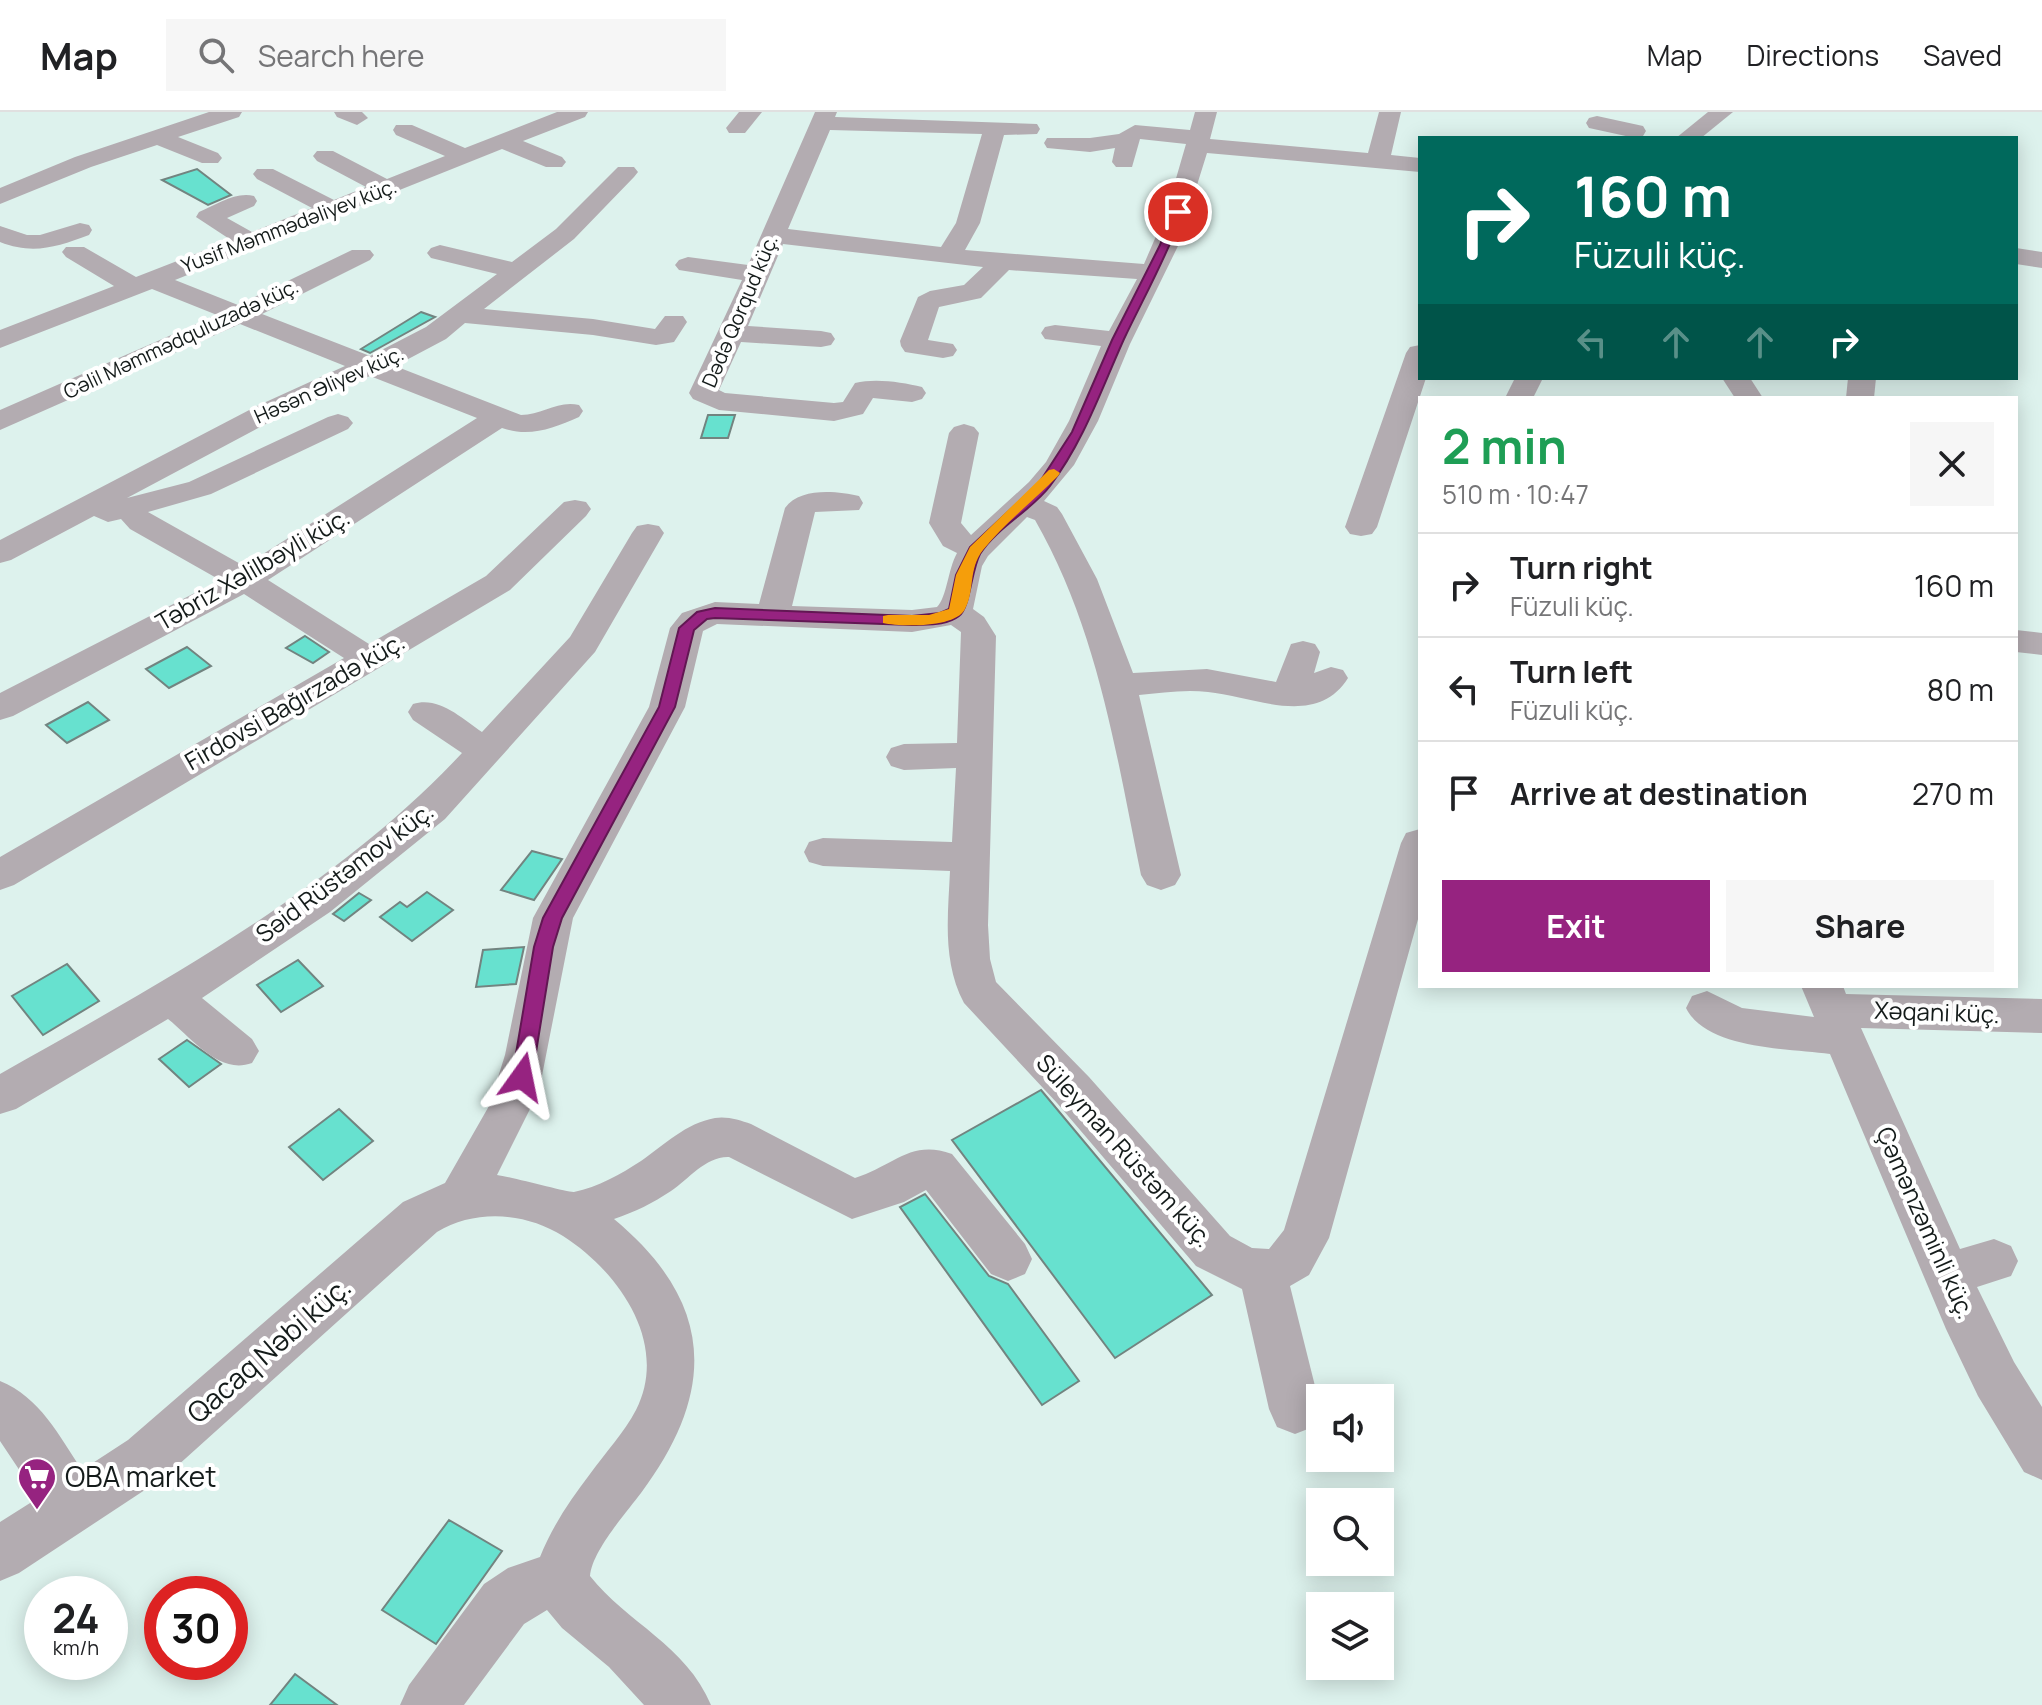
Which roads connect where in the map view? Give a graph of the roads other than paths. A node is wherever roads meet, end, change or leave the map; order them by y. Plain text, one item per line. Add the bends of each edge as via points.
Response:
1 (231, 112) edge
2 (1390, 112) edge
3 (1722, 112) edge
4 (562, 114) edge
5 (824, 117) edge
6 (1597, 123) dead end
7 (1636, 127) edge
8 (995, 128) junction
9 (1029, 129) dead end
10 (404, 130) dead end
11 (1201, 131) edge
12 (1690, 136) edge
13 (160, 138) junction
14 (1129, 139) junction
15 (504, 142) junction
16 (1055, 143) dead end
17 (325, 156) dead end
18 (467, 157) junction
19 (210, 158) dead end
20 (1378, 161) junction
21 (554, 162) dead end
22 (1124, 162) dead end
23 (1418, 165) edge
24 (626, 172) dead end
25 (265, 174) dead end
26 (388, 189) junction
27 (0, 197) edge
28 (245, 201) dead end
29 (335, 210) junction
30 (0, 233) edge
31 (772, 235) junction
32 (251, 241) junction
33 (440, 253) dead end
34 (361, 255) dead end
35 (2018, 256) edge
36 (948, 257) junction
37 (2042, 260) edge
38 (1145, 261) junction
39 (1003, 262) junction
40 (688, 265) dead end
41 (516, 271) junction
42 (757, 274) junction
43 (141, 283) junction
44 (238, 315) junction
45 (462, 315) junction
46 (674, 322) dead end
47 (732, 333) junction
48 (1055, 333) dead end
49 (821, 339) dead end
50 (0, 340) edge
51 (1118, 340) junction
52 (943, 350) dead end
53 (1418, 359) edge
54 (371, 366) junction
55 (912, 393) dead end
56 (569, 411) dead end
57 (498, 418) junction
58 (0, 421) edge
59 (338, 423) dead end
60 (964, 433) dead end
61 (848, 503) dead end
62 (1025, 504) junction
63 (129, 509) junction
64 (575, 509) dead end
65 (76, 514) junction
66 (1361, 527) dead end
67 (648, 533) dead end
68 (975, 550) junction
69 (0, 553) edge
70 (245, 580) junction
71 (954, 613) junction
72 (773, 615) junction
73 (2018, 641) edge
74 (2042, 644) edge
75 (1303, 652) dead end
76 (369, 659) junction
77 (1331, 678) dead end
78 (1118, 686) junction
79 (1289, 696) junction
80 (0, 708) edge
81 (426, 712) dead end
82 (486, 752) junction
83 (972, 755) junction
84 (904, 757) dead end
85 (1418, 850) edge
86 (823, 852) dead end
87 (970, 857) junction
88 (0, 875) edge
89 (1161, 875) dead end
90 (171, 997) junction
91 (1707, 1008) dead end
92 (1833, 1011) edge
93 (2042, 1016) edge
94 (237, 1051) dead end
95 (0, 1096) edge
96 (462, 1196) junction
97 (571, 1214) junction
98 (1008, 1259) dead end
99 (1994, 1261) dead end
100 (1263, 1273) junction
101 (1947, 1274) junction
102 (0, 1406) edge
103 (1295, 1409) dead end
104 (2042, 1454) edge
105 (75, 1506) junction
106 (0, 1554) edge
107 (562, 1578) junction
108 (678, 1703) edge
109 (429, 1705) edge

1 - 13 street
2 - 20 street
3 - 12 street
4 - 15 street, Yusif Məmmədəliyev küç.
5 - 8 street
5 - 31 street, Dədə Qorqud küç.
6 - 7 street
8 - 9 street
8 - 36 street via 968,223
10 - 18 street
11 - 14 street via 1135,132
11 - 20 street
11 - 38 street via 1178,212
13 - 19 street
13 - 27 street via 83,162
14 - 16 street
14 - 22 street
15 - 18 street, Yusif Məmmədəliyev küç.
15 - 21 street
17 - 26 street
18 - 26 street, Yusif Məmmədəliyev küç.
20 - 23 street
24 - 41 street, Həsən Əliyev küç. via 565,234
25 - 29 street
26 - 29 street, Yusif Məmmədəliyev küç.
28 - 32 street via 208,217
29 - 32 street, Yusif Məmmədəliyev küç.
30 - 43 street via 26,245 77,241
31 - 36 street
31 - 42 street, Dədə Qorqud küç.
32 - 43 street, Yusif Məmmədəliyev küç.
33 - 41 street
34 - 44 street, Cəlil Məmmədquluzadə küç.
35 - 37 street
36 - 39 street
38 - 39 street
38 - 51 street
39 - 52 street via 972,292 927,303 915,346
40 - 42 street
41 - 45 street, Həsən Əliyev küç.
42 - 47 street, Dədə Qorqud küç.
43 - 44 street
43 - 50 street, Yusif Məmmədəliyev küç.
44 - 54 street
44 - 58 street, Cəlil Məmmədquluzadə küç.
45 - 46 street via 656,337 664,336
45 - 54 street, Həsən Əliyev küç.
47 - 49 street
47 - 55 street, Dədə Qorqud küç. via 704,387 708,398 846,411 865,389
48 - 51 street
51 - 62 street via 1066,454
53 - 66 street
54 - 57 street
54 - 65 street, Həsən Əliyev küç. via 267,412
56 - 57 street via 527,426
57 - 70 street, Təbriz Xəlilbəyli küç.
59 - 63 street via 200,488
60 - 68 street via 945,523 954,539
61 - 72 street via 807,503 801,508
62 - 68 street
62 - 78 street via 1046,514 1081,579 1102,626
63 - 65 street
63 - 70 street via 141,522
64 - 76 street, Firdovsi Bağırzadə küç. via 498,583
65 - 69 street, Həsən Əliyev küç.
67 - 82 street, Səid Rüstəmov küç. via 583,644
68 - 71 street
70 - 76 street
70 - 80 street, Təbriz Xəlilbəyli küç.
71 - 72 street via 912,621
71 - 83 street, Süleyman Rüstəm küç. via 977,627 979,636
72 - 96 street via 715,613 702,615 687,628 667,707 553,918 522,1077 509,1115
73 - 74 street
75 - 79 street
76 - 88 street, Firdovsi Bağırzadə küç.
77 - 79 street via 1306,694
78 - 79 street via 1207,680
78 - 89 street
81 - 82 street
82 - 90 street, Səid Rüstəmov küç. via 432,809 369,860
83 - 84 street
83 - 87 street, Süleyman Rüstəm küç.
85 - 100 street via 1305,1238 1287,1264
86 - 87 street
87 - 100 street, Süleyman Rüstəm küç. via 968,958 979,991 1213,1251 1239,1267
90 - 94 street
90 - 95 street, Səid Rüstəmov küç.
91 - 92 street, Xəqani küç. via 1734,1024
92 - 93 street, Xəqani küç.
92 - 101 street, Çəmənzəminli küç.
96 - 97 street via 518,1198
96 - 105 street, Qacaq Nəbi küç. via 420,1217 147,1458
97 - 98 street via 620,1197 696,1146 716,1137 735,1138 852,1199 888,1188 924,1167 936,1168
97 - 107 street via 619,1252 648,1287 665,1322 672,1358 667,1394 653,1432 589,1519
99 - 101 street
100 - 103 street
101 - 104 street, Çəmənzəminli küç. via 1996,1379
102 - 105 street via 24,1429
105 - 106 street, Qacaq Nəbi küç.
107 - 108 street via 569,1595 638,1655
107 - 109 street via 528,1588 504,1604

